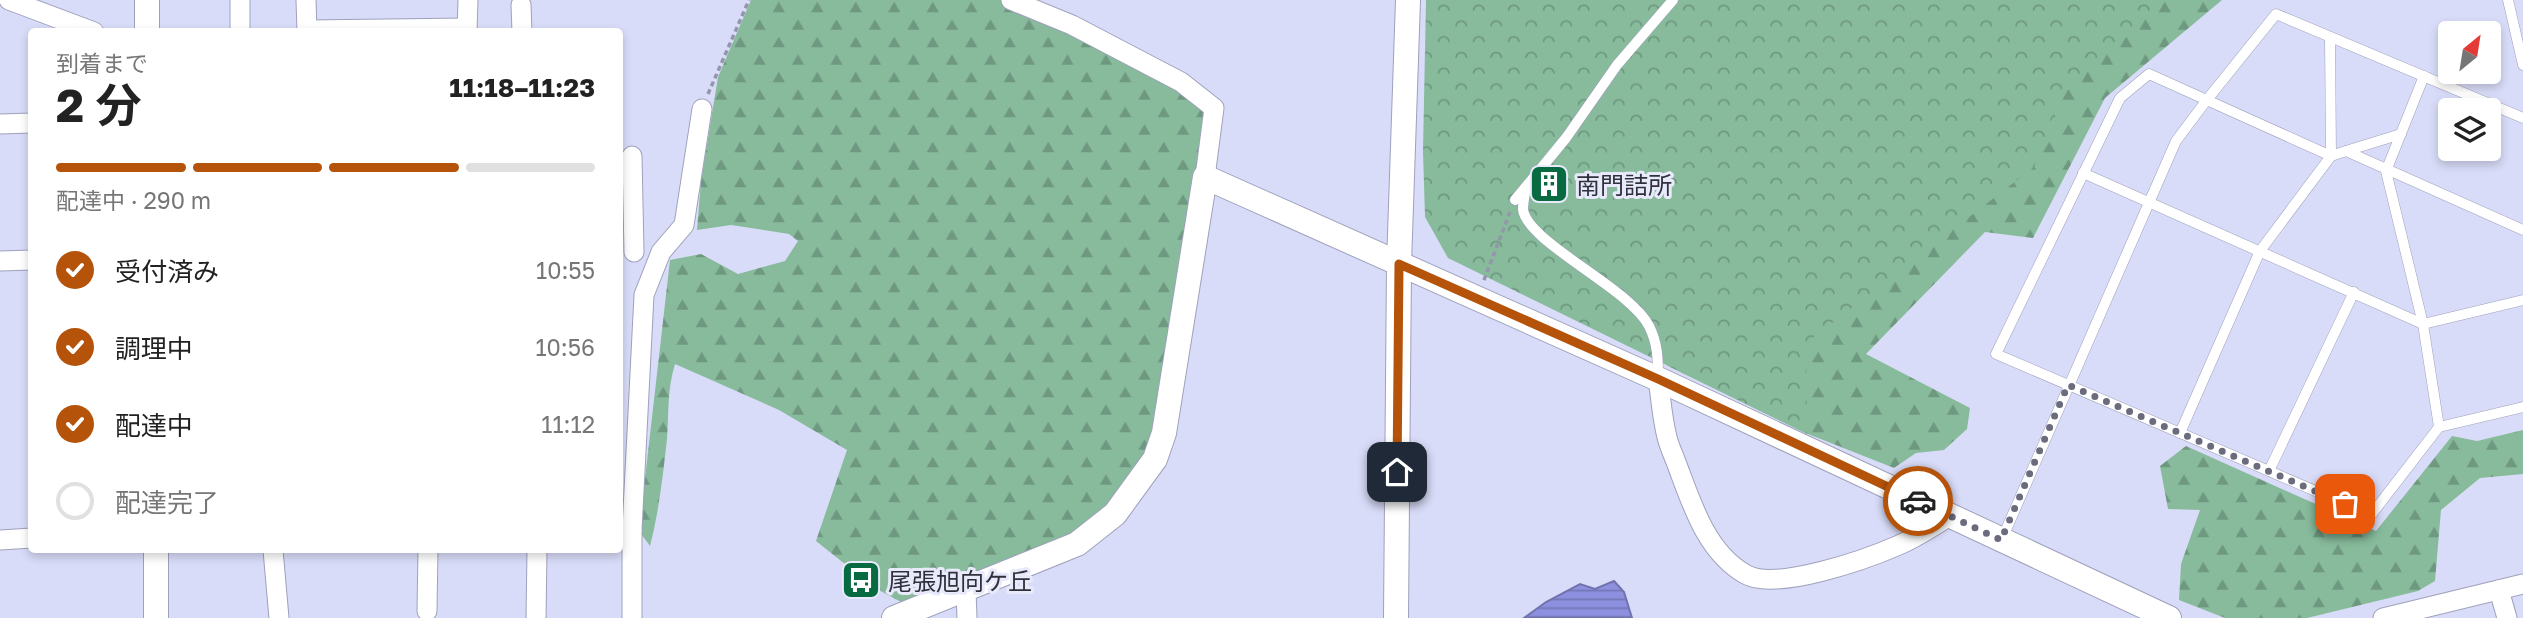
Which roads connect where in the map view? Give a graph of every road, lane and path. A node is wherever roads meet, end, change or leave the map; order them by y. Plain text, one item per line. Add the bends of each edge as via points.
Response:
1 (9, 0) edge
2 (147, 0) edge
3 (240, 0) edge
4 (306, 0) edge
5 (468, 0) edge
6 (749, 0) edge
7 (1011, 0) edge
8 (1408, 0) edge
9 (1673, 0) edge
10 (2508, 0) edge
11 (521, 5) dead end
12 (82, 28) edge
13 (147, 28) edge
14 (240, 28) edge
15 (307, 28) edge
16 (467, 28) edge
17 (522, 28) edge
18 (2330, 37) junction
19 (2523, 65) edge
20 (2424, 76) junction
21 (2206, 101) junction
22 (702, 108) joint
23 (2523, 118) edge
24 (28, 123) edge
25 (0, 124) edge
26 (2401, 134) junction
27 (2346, 151) junction
28 (632, 156) dead end
29 (2331, 156) junction
30 (2386, 170) junction
31 (2083, 173) junction
32 (1205, 177) junction
33 (1526, 186) junction
34 (1515, 200) joint
35 (2150, 202) junction
36 (2523, 230) edge
37 (2260, 251) junction
38 (661, 252) junction
39 (627, 253) edge
40 (28, 260) edge
41 (0, 261) edge
42 (1399, 264) junction
43 (2354, 292) junction
44 (1477, 298) junction
45 (2523, 300) edge
46 (2423, 324) junction
47 (1658, 379) junction
48 (2068, 385) junction
49 (2523, 407) edge
50 (2439, 427) junction
51 (2180, 433) junction
52 (2269, 471) junction
53 (1950, 516) junction
54 (626, 530) edge
55 (28, 538) edge
56 (0, 540) edge
57 (2001, 540) junction
58 (156, 553) edge
59 (273, 553) edge
60 (428, 553) edge
61 (537, 553) edge
62 (2523, 584) edge
63 (2499, 590) junction
64 (966, 591) junction
65 (427, 611) dead end
66 (156, 618) edge
67 (279, 618) edge
68 (536, 618) edge
69 (632, 618) edge
70 (894, 618) edge
71 (967, 618) edge
72 (1396, 618) edge
73 (2169, 618) edge
74 (2383, 618) edge
75 (2507, 618) edge

1 - 12 street
2 - 13 street
3 - 14 street
4 - 15 street
5 - 16 street
6 - 22 path
7 - 32 street via 1072,25 1181,82 1214,108
8 - 42 street
9 - 33 lane via 1617,65
10 - 19 lane
11 - 17 street
18 - 20 lane
18 - 21 lane via 2276,14
18 - 29 lane
20 - 23 lane
20 - 26 lane
21 - 29 lane
21 - 31 lane via 2149,74 2120,98
21 - 35 lane via 2176,141
22 - 38 street via 684,225
24 - 25 street
26 - 27 lane
26 - 30 lane
27 - 29 lane
27 - 30 lane
28 - 39 street
29 - 37 lane
30 - 36 lane
30 - 46 lane
31 - 35 lane
31 - 48 lane via 1996,354
32 - 42 street
32 - 64 street via 1164,433 1155,459 1115,514 1077,544
33 - 34 lane
33 - 47 lane via 1523,210 1532,228 1622,296 1648,323 1658,348
34 - 44 path
35 - 37 lane
35 - 48 lane
37 - 43 lane
37 - 51 lane
38 - 39 street
38 - 54 street via 644,295
40 - 41 street
42 - 44 street
42 - 72 street
43 - 46 lane
43 - 52 lane
44 - 47 street
45 - 46 lane
46 - 50 lane
47 - 53 street
47 - 53 street via 1667,439 1691,504 1722,554 1746,575 1774,579 1806,575 1863,560
48 - 51 lane
48 - 57 lane
49 - 50 lane
50 - 52 lane via 2371,515
51 - 52 lane
53 - 57 street
54 - 69 street
55 - 56 street
57 - 73 street
58 - 66 street
59 - 67 street
60 - 65 street
61 - 68 street
62 - 63 street
63 - 74 street
63 - 75 street
64 - 70 street
64 - 71 street

